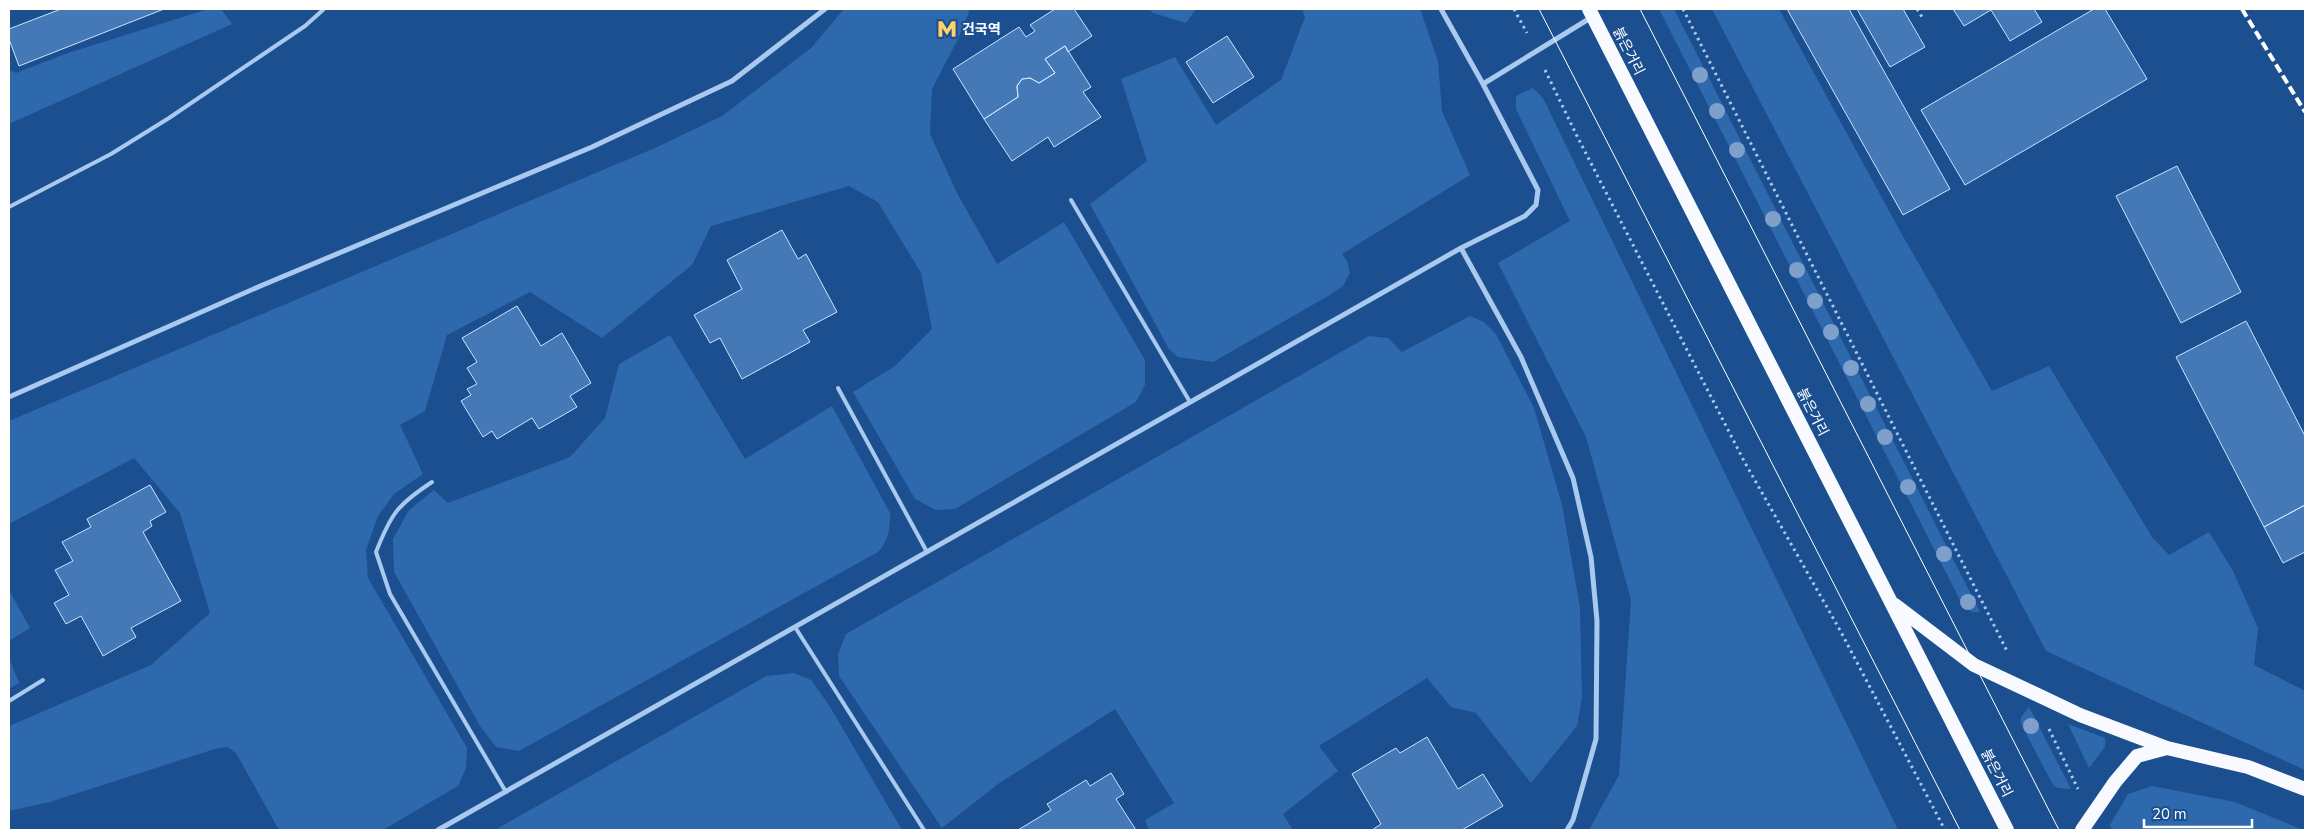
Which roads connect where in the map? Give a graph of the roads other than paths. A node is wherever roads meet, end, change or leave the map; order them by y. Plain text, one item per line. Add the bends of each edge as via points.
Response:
1 (324, 9) edge
2 (825, 9) edge
3 (1441, 9) edge
4 (1591, 13) edge
5 (1483, 84) junction
6 (1071, 200) dead end
7 (9, 207) edge
8 (1461, 248) junction
9 (838, 388) dead end
10 (9, 397) edge
11 (1190, 402) junction
12 (432, 482) dead end
13 (927, 552) junction
14 (1892, 603) junction
15 (795, 627) junction
16 (43, 680) dead end
17 (9, 701) edge
18 (2167, 748) junction
19 (2305, 788) edge
20 (506, 792) junction
21 (438, 830) edge
22 (924, 830) edge
23 (1566, 830) edge
24 (2008, 830) edge
25 (2082, 830) edge

1 - 7 lane via 305,26 111,154
2 - 10 street via 732,81 592,146 258,287
3 - 5 street
4 - 5 street via 1537,52
4 - 14 highway, 붉은거리
5 - 8 street via 1538,190 1536,205 1525,216
6 - 11 lane
8 - 11 street
8 - 23 street via 1521,357 1569,469 1591,557 1597,621 1596,739 1573,820
9 - 13 lane
11 - 13 street
12 - 20 lane via 408,498 389,520 376,552 390,594
13 - 15 street
14 - 18 highway via 1974,665 2080,715
14 - 24 highway, 붉은거리
15 - 20 street
15 - 22 lane
16 - 17 lane
18 - 19 highway via 2248,767
18 - 25 highway via 2137,756
20 - 21 street

